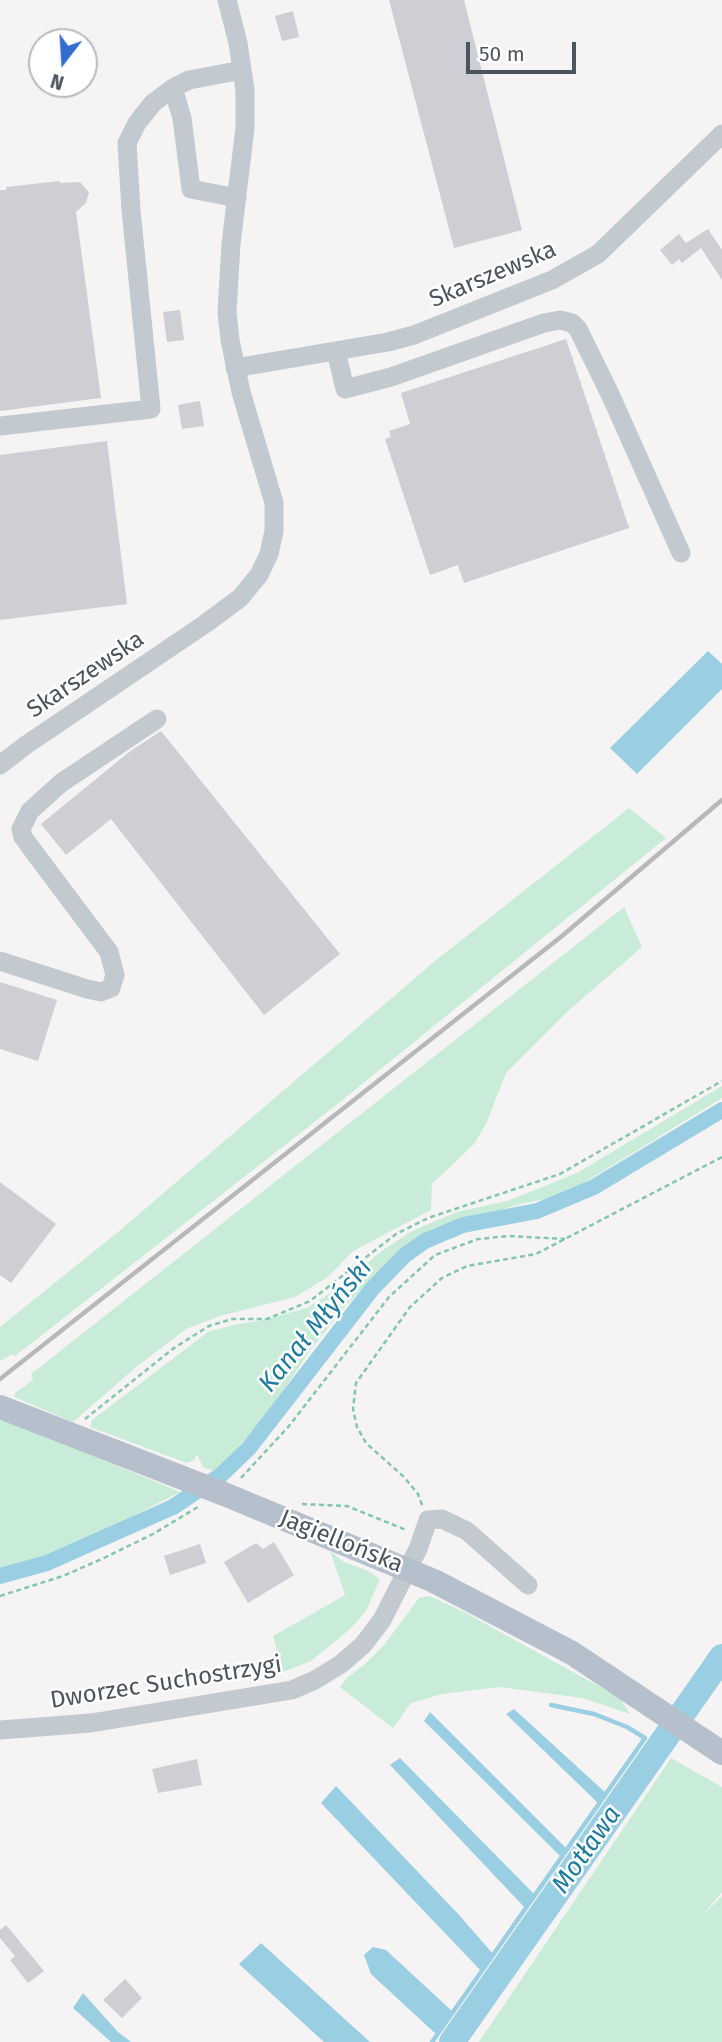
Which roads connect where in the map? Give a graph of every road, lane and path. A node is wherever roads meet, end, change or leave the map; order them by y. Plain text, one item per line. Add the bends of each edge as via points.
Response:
1 (227, 0) edge
2 (242, 70) junction
3 (173, 88) junction
4 (722, 134) edge
5 (237, 198) junction
6 (336, 351) junction
7 (235, 368) junction
8 (0, 426) edge
9 (681, 553) dead end
10 (157, 719) dead end
11 (0, 765) edge
12 (0, 961) edge
13 (722, 1081) edge
14 (722, 1157) edge
15 (568, 1239) junction
16 (0, 1407) edge
17 (73, 1436) junction
18 (223, 1492) junction
19 (293, 1503) dead end
20 (425, 1529) junction
21 (408, 1569) junction
22 (528, 1585) dead end
23 (0, 1596) edge
24 (0, 1730) edge
25 (722, 1754) edge

1 - 2 street, Skarszewska
2 - 3 street via 189,80
2 - 5 street, Skarszewska via 246,128
3 - 5 street via 182,118 191,190
3 - 8 street via 145,113 127,143 151,409
4 - 6 street, Skarszewska via 597,254 574,268 414,335
5 - 7 street, Skarszewska via 227,302
6 - 7 street, Skarszewska
6 - 9 street via 345,389 544,323 572,323 610,394
7 - 11 street, Skarszewska via 274,503 274,531 259,575 240,598 205,624
10 - 12 street via 61,783 30,811 21,829 109,952 115,975 111,988 101,992 87,989
13 - 17 path via 559,1174 428,1218 396,1234 310,1301 267,1319 232,1319 209,1326 87,1417
14 - 15 path
15 - 18 path via 478,1239 435,1255 389,1297 289,1426
15 - 20 path via 536,1254 467,1266 442,1278 410,1307 356,1384 353,1409 357,1427 366,1443 418,1494
16 - 17 main road, Jagiellońska
17 - 18 main road, Jagiellońska
18 - 21 main road, Jagiellońska
18 - 23 path via 104,1558
19 - 20 path via 347,1506
20 - 21 street, Dworzec Suchostrzygi
20 - 22 street via 442,1519 467,1531
21 - 24 street, Dworzec Suchostrzygi via 383,1620 363,1645 341,1664 292,1690 91,1723
21 - 25 main road, Jagiellońska via 572,1653

